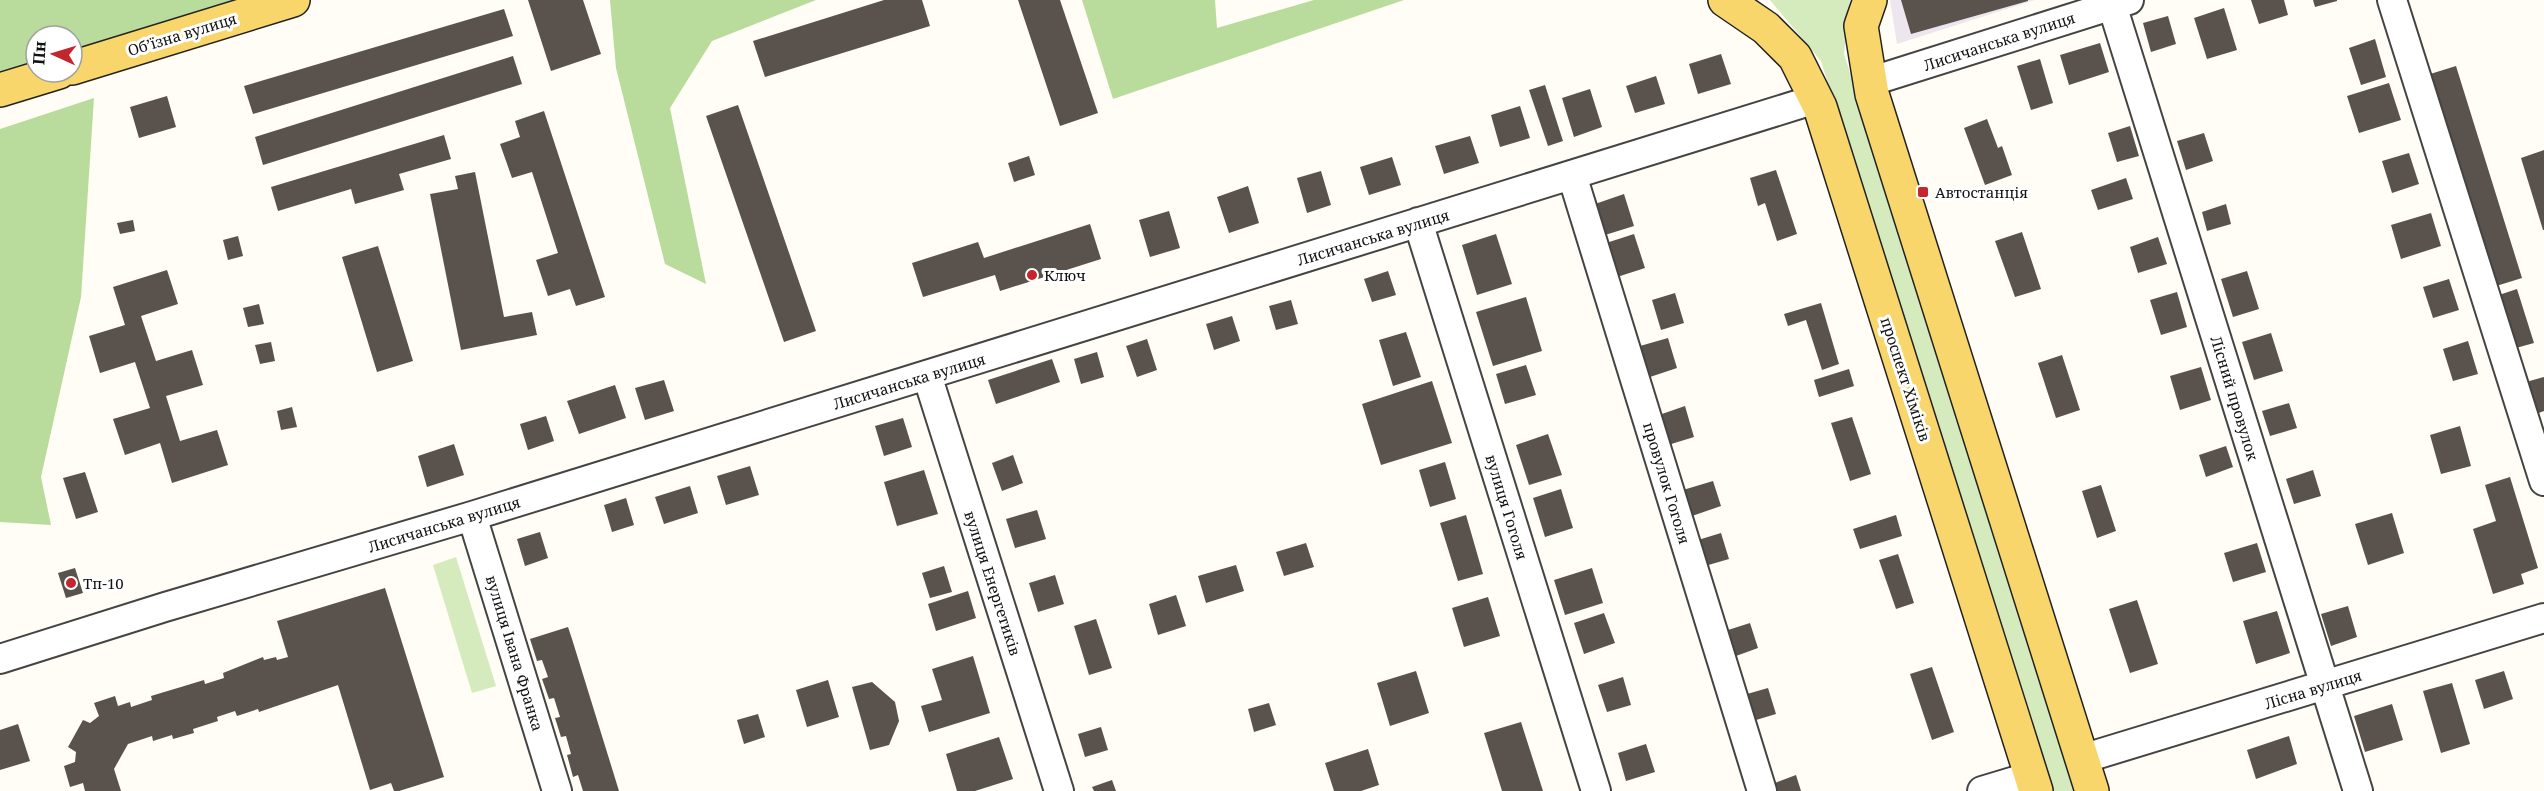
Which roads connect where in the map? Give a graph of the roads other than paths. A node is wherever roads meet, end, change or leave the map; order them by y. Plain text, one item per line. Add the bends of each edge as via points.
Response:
1 (293, 0) edge
2 (1725, 0) edge
3 (1870, 0) edge
4 (2392, 0) edge
5 (2120, 3) edge
6 (84, 64) edge
7 (1869, 82) junction
8 (24, 83) edge
9 (0, 90) edge
10 (1816, 99) junction
11 (1572, 175) junction
12 (1418, 222) junction
13 (927, 375) junction
14 (2544, 481) edge
15 (472, 516) junction
16 (2544, 618) edge
17 (0, 659) edge
18 (2325, 685) junction
19 (2082, 759) junction
20 (2034, 783) edge
21 (557, 791) edge
22 (1059, 791) edge
23 (1596, 791) edge
24 (1762, 791) edge
25 (1982, 791) edge
26 (2092, 791) edge
27 (2358, 791) edge

1 - 6 main road, Об’їзна вулиця
2 - 10 main road, проспект Хіміків via 1766,28 1795,57
3 - 7 main road via 1861,26
4 - 14 street
5 - 7 street, Лисичанська вулиця
5 - 18 street, Лісний провулок
7 - 19 main road
8 - 9 main road
10 - 11 street, Лисичанська вулиця
10 - 20 main road, проспект Хіміків
11 - 12 street, Лисичанська вулиця
11 - 24 street, провулок Гоголя
12 - 13 street, Лисичанська вулиця
12 - 23 street, вулиця Гоголя
13 - 15 street, Лисичанська вулиця
13 - 22 street, вулиця Енергетиків
15 - 17 street, Лисичанська вулиця
15 - 21 street, вулиця Івана Франка
16 - 18 street, Лісна вулиця
18 - 19 street, Лісна вулиця
18 - 27 street, Лісний провулок
19 - 26 main road
20 - 25 street

